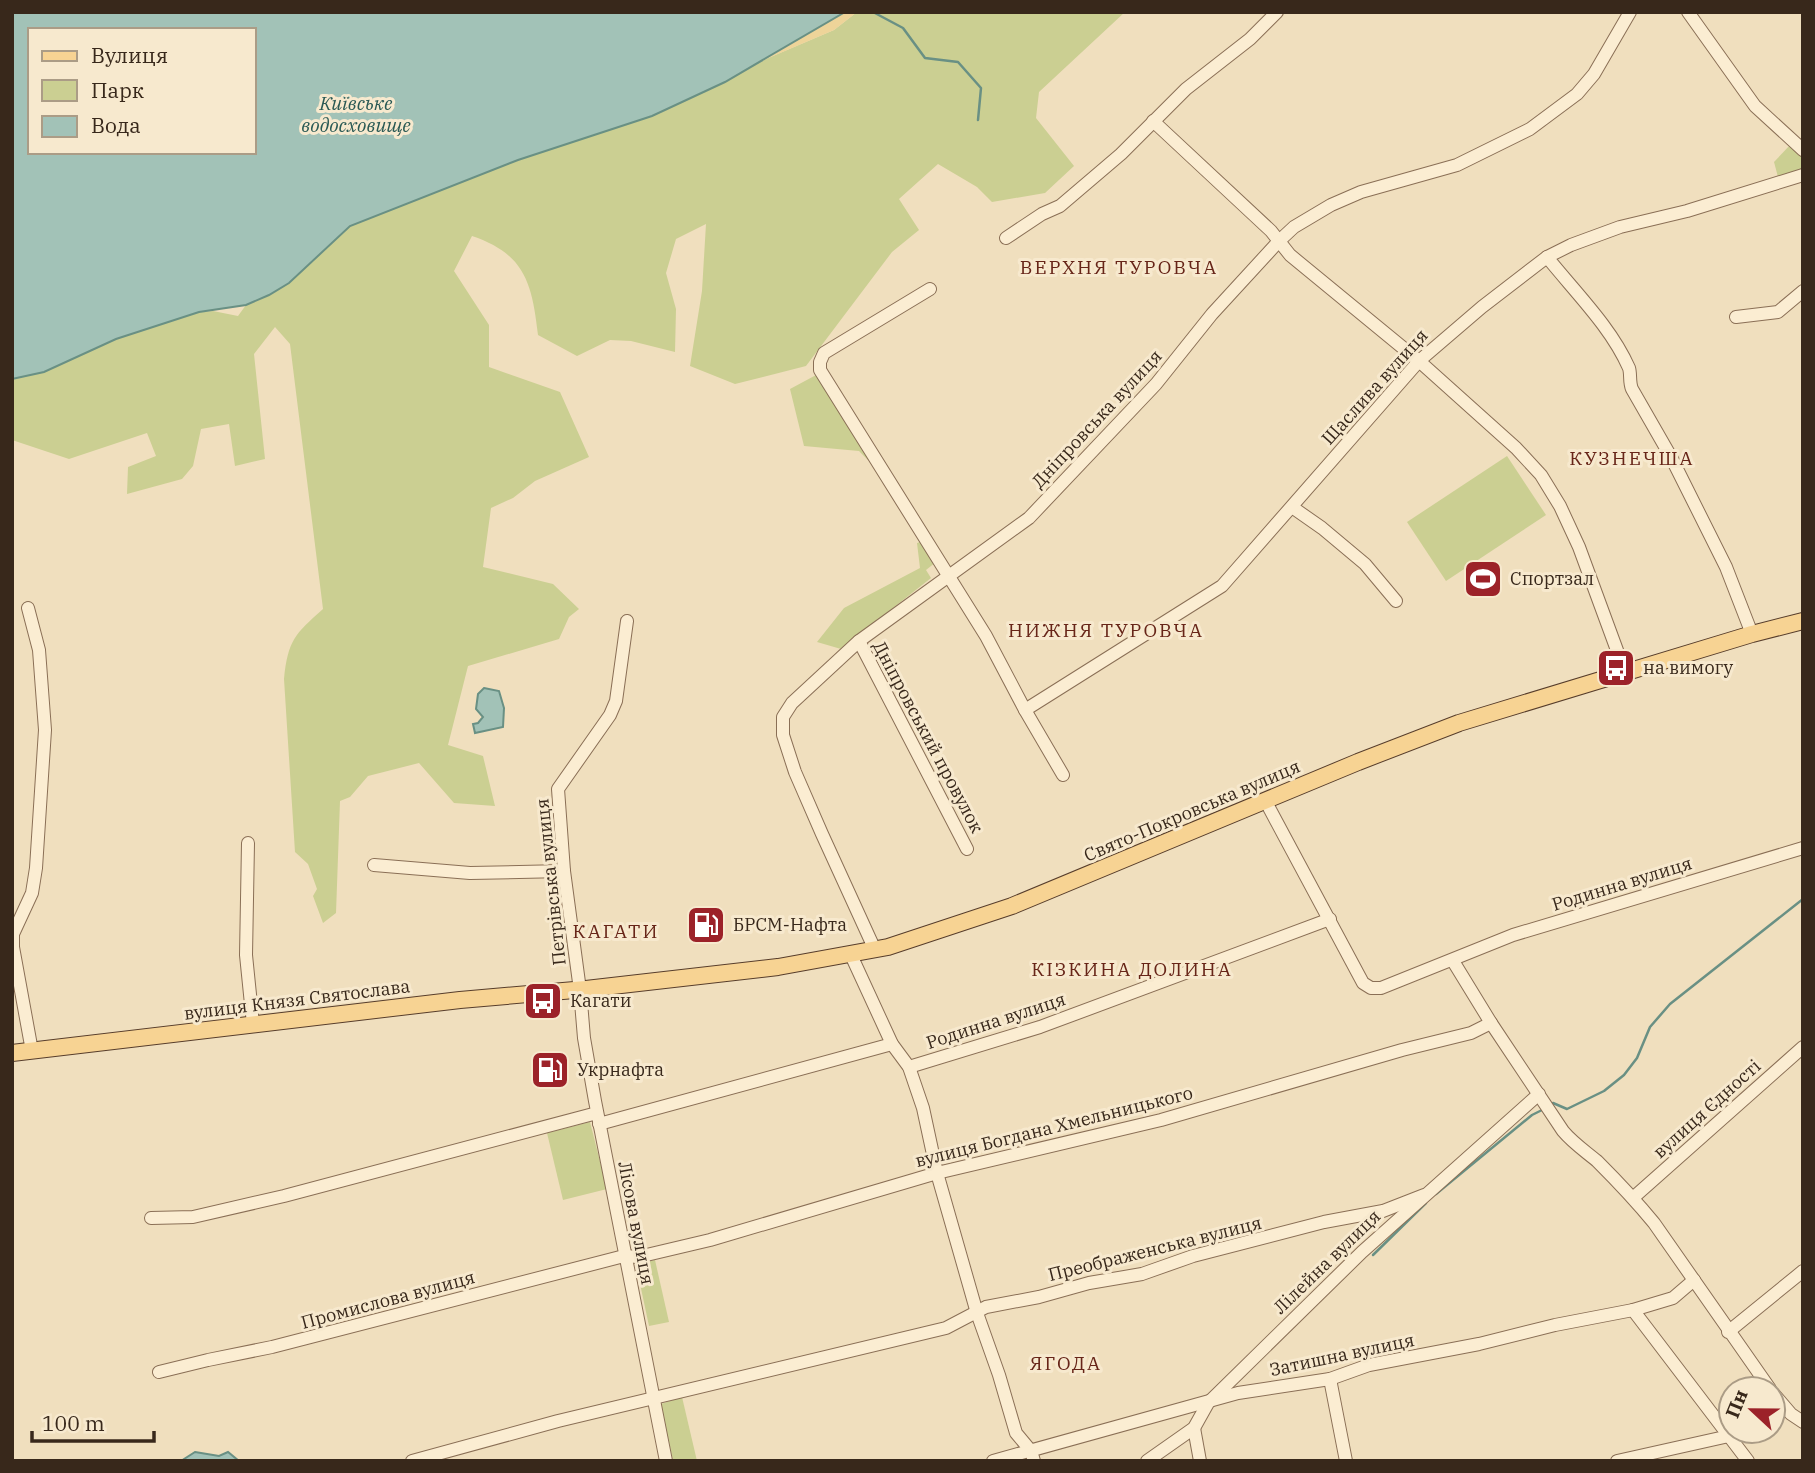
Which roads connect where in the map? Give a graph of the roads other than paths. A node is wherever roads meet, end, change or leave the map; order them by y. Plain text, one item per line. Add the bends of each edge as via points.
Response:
1 (1277, 12) edge
2 (1630, 12) edge
3 (1688, 12) edge
4 (1153, 121) junction
5 (1803, 150) edge
6 (1803, 174) edge
7 (1006, 239) dead end
8 (1279, 241) junction
9 (1547, 257) junction
10 (930, 289) dead end
11 (1803, 291) edge
12 (1736, 317) dead end
13 (1419, 361) junction
14 (1292, 508) junction
15 (948, 575) junction
16 (1396, 601) dead end
17 (28, 608) dead end
18 (626, 621) dead end
19 (1803, 621) edge
20 (1752, 634) junction
21 (859, 641) junction
22 (1625, 672) junction
23 (1025, 710) junction
24 (1063, 775) dead end
25 (1266, 802) junction
26 (248, 843) dead end
27 (1803, 848) edge
28 (967, 849) dead end
29 (374, 865) dead end
30 (564, 871) junction
31 (1330, 919) junction
32 (875, 950) junction
33 (851, 955) junction
34 (1453, 961) junction
35 (583, 990) junction
36 (1491, 1023) junction
37 (253, 1024) junction
38 (892, 1044) junction
39 (1803, 1047) edge
40 (32, 1051) junction
41 (12, 1052) edge
42 (909, 1067) junction
43 (1539, 1094) junction
44 (598, 1119) junction
45 (937, 1173) junction
46 (1424, 1195) junction
47 (1634, 1197) junction
48 (151, 1218) dead end
49 (624, 1256) junction
50 (1803, 1272) edge
51 (1694, 1280) junction
52 (1633, 1310) junction
53 (977, 1313) junction
54 (1728, 1332) junction
55 (159, 1372) dead end
56 (1760, 1375) edge
57 (1330, 1379) junction
58 (653, 1399) junction
59 (1208, 1403) junction
60 (1787, 1410) edge
61 (1717, 1419) edge
62 (1802, 1420) edge
63 (1194, 1428) junction
64 (1717, 1439) edge
65 (1736, 1445) edge
66 (1032, 1456) edge
67 (412, 1461) edge
68 (666, 1461) edge
69 (993, 1461) edge
70 (1147, 1461) edge
71 (1200, 1461) edge
72 (1346, 1461) edge
73 (1617, 1461) edge
74 (1748, 1461) edge

1 - 4 street
2 - 8 street, Дніпровська вулиця via 1594,74 1561,107 1530,129 1457,165 1331,205
3 - 5 street via 1755,106
4 - 7 street via 1060,206
4 - 8 street
6 - 9 street, Щаслива вулиця via 1620,227
8 - 13 street
8 - 15 street, Дніпровська вулиця via 1156,384 1029,518
9 - 13 street, Щаслива вулиця via 1449,332
9 - 20 street via 1607,330 1630,371 1632,389 1726,567
10 - 15 street via 824,353 820,370
11 - 12 street via 1778,312
13 - 14 street, Щаслива вулиця
13 - 22 street via 1541,474 1579,547
14 - 16 street via 1365,564
14 - 23 street, Щаслива вулиця via 1222,586
15 - 21 street, Дніпровська вулиця
15 - 23 street
17 - 40 street via 39,650 45,730 36,868 32,893 13,934 13,947
18 - 30 street, Петрівська вулиця via 616,701 558,789
19 - 20 main road, Свято-Покровська вулиця
20 - 22 main road, Свято-Покровська вулиця
21 - 28 street, Дніпровський провулок
21 - 32 street, Дніпровська вулиця via 786,711 783,735
22 - 25 main road, Свято-Покровська вулиця via 1459,723
23 - 24 street
25 - 31 street
25 - 32 main road, Свято-Покровська вулиця via 1012,906
26 - 37 street via 246,955
27 - 34 street, Родинна вулиця via 1513,935
29 - 30 street via 470,873
30 - 35 street, Петрівська вулиця
31 - 34 street, Родинна вулиця via 1363,983 1371,988
31 - 42 street, Родинна вулиця via 1041,1027
32 - 33 main road, Свято-Покровська вулиця
33 - 35 main road, Свято-Покровська вулиця
33 - 38 street
34 - 36 street
35 - 37 main road, вулиця Князя Святослава
35 - 44 street, Лісова вулиця via 584,1038
36 - 43 street
36 - 45 street, вулиця Богдана Хмельницького via 1471,1033 1161,1120
37 - 40 main road, вулиця Князя Святослава
38 - 42 street
38 - 44 street
39 - 47 street, вулиця Єдності
40 - 41 main road, вулиця Князя Святослава
42 - 45 street
43 - 46 street, Лілейна вулиця
43 - 47 street via 1571,1141
44 - 48 street via 193,1217
44 - 49 street, Лісова вулиця
45 - 49 street, вулиця Богдана Хмельницького via 710,1240 638,1257
45 - 53 street
46 - 53 street, Преображенська вулиця via 1383,1211 1324,1222 1143,1274 986,1307
46 - 59 street, Лілейна вулиця
47 - 51 street
49 - 55 street, Промислова вулиця via 272,1348
49 - 58 street, Лісова вулиця
50 - 54 street
51 - 52 street, Затишна вулиця via 1673,1298
51 - 54 street
52 - 57 street, Затишна вулиця via 1369,1366
52 - 61 street
53 - 58 street, Преображенська вулиця via 946,1328
53 - 66 street via 1016,1433
54 - 56 street
57 - 59 street, Затишна вулиця via 1238,1393
57 - 72 street
58 - 67 street, Преображенська вулиця
58 - 68 street, Лісова вулиця
59 - 63 street, Лілейна вулиця
59 - 66 street, Затишна вулиця
60 - 62 street
63 - 70 street, Лілейна вулиця
63 - 71 street
64 - 73 street
65 - 74 street
66 - 69 street, Затишна вулиця

